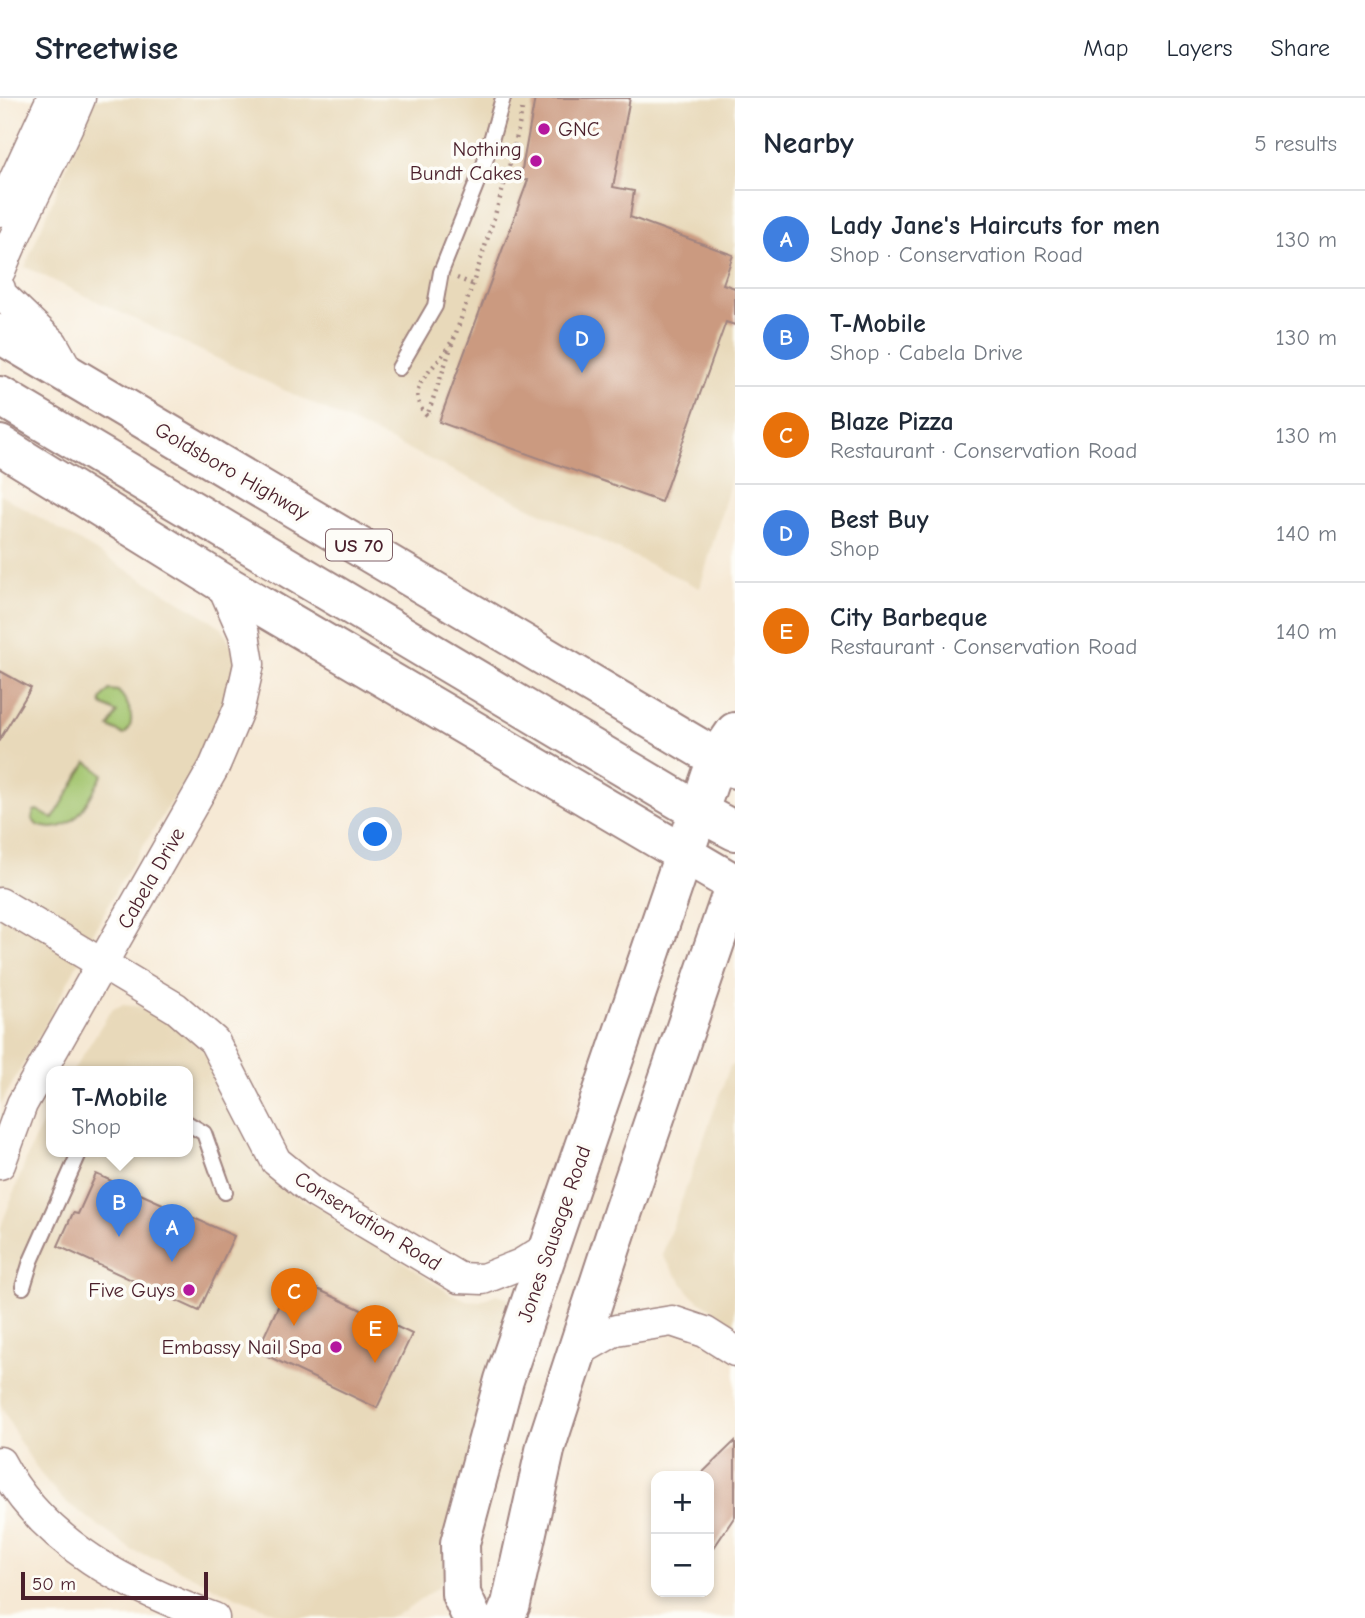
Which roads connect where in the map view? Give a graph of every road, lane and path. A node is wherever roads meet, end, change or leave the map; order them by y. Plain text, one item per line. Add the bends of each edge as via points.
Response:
1 (52, 98) edge
2 (80, 98) edge
3 (503, 98) edge
4 (524, 98) edge
5 (0, 211) edge
6 (0, 271) edge
7 (0, 289) edge
8 (0, 334) edge
9 (455, 337) junction
10 (399, 368) dead end
11 (73, 379) junction
12 (0, 396) edge
13 (0, 445) edge
14 (221, 582) junction
15 (729, 753) edge
16 (699, 812) junction
17 (735, 831) edge
18 (685, 855) junction
19 (735, 884) edge
20 (0, 903) edge
21 (102, 964) junction
22 (193, 1127) edge
23 (77, 1157) edge
24 (0, 1164) edge
25 (225, 1192) dead end
26 (550, 1246) junction
27 (23, 1287) dead end
28 (735, 1351) edge
29 (576, 1353) junction
30 (0, 1462) edge
31 (214, 1618) edge
32 (472, 1618) edge
33 (506, 1618) edge

1 - 5 street
2 - 6 street
3 - 10 lane via 484,165 441,272 435,306
4 - 9 path via 516,144
7 - 11 street via 53,344
8 - 11 main road, Goldsboro Highway / US 70
9 - 9 path via 424,376 416,395 427,416
11 - 15 main road, Goldsboro Highway / US 70
12 - 16 main road
13 - 14 main road
14 - 18 main road
14 - 21 street, Cabela Drive via 244,634 249,664 239,708 214,767
15 - 16 main road, Jones Sausage Road
16 - 17 main road
16 - 18 main road, Jones Sausage Road
18 - 19 main road
18 - 26 main road, Jones Sausage Road
19 - 29 main road
20 - 21 street, Conservation Road
21 - 24 street, Cabela Drive via 22,1104
21 - 26 street, Conservation Road via 176,1008 214,1041 276,1161 314,1192 459,1278 483,1279 522,1265
22 - 25 lane via 204,1133
23 - 27 lane
26 - 32 main road, Jones Sausage Road via 504,1380 460,1543 461,1594
28 - 29 street via 705,1332 672,1321 616,1330
29 - 33 main road via 546,1446
30 - 31 street via 42,1519 97,1565 172,1603

